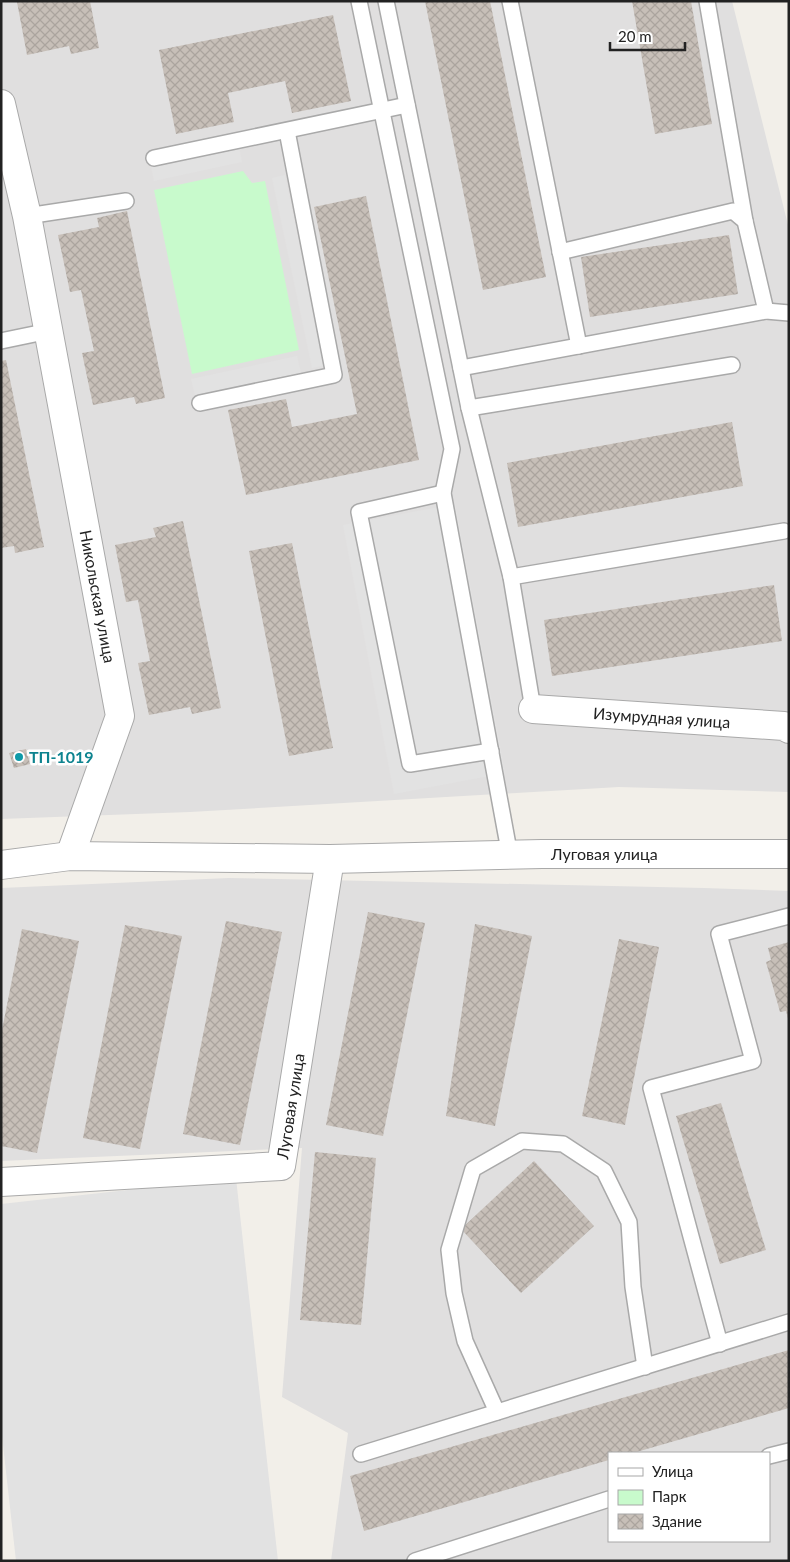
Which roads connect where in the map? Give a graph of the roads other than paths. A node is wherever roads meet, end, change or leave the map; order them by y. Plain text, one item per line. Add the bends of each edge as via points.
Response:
1 (359, 1) edge
2 (386, 1) edge
3 (510, 1) edge
4 (707, 1) edge
5 (1, 104) edge
6 (407, 105) junction
7 (382, 110) junction
8 (287, 131) junction
9 (154, 158) dead end
10 (126, 201) dead end
11 (27, 216) junction
12 (745, 221) junction
13 (560, 252) junction
14 (766, 311) junction
15 (789, 314) edge
16 (49, 331) junction
17 (1, 341) edge
18 (579, 346) junction
19 (732, 366) dead end
20 (461, 368) junction
21 (200, 403) dead end
22 (470, 408) junction
23 (443, 493) junction
24 (784, 531) dead end
25 (511, 577) junction
26 (533, 709) joint
27 (789, 729) edge
28 (491, 751) junction
29 (789, 854) edge
30 (70, 856) junction
31 (510, 856) junction
32 (330, 859) junction
33 (1, 865) edge
34 (789, 916) edge
35 (1, 1182) edge
36 (789, 1322) edge
37 (720, 1344) junction
38 (645, 1366) junction
39 (497, 1412) junction
40 (789, 1451) edge
41 (361, 1454) dead end
42 (770, 1456) edge
43 (608, 1500) edge
44 (415, 1561) edge

1 - 7 lane
2 - 6 lane
3 - 13 lane
4 - 12 lane
5 - 11 street, Никольская улица
6 - 7 lane
6 - 20 lane
7 - 8 lane
7 - 23 lane via 452,449
8 - 9 lane
8 - 21 lane via 334,375
10 - 11 lane
11 - 16 street, Никольская улица
12 - 13 lane via 733,212
12 - 14 lane
13 - 18 lane
14 - 15 lane
14 - 18 lane
16 - 17 lane
16 - 30 street, Никольская улица via 120,716
18 - 20 lane
19 - 22 lane
20 - 22 lane
22 - 25 lane
23 - 28 lane
23 - 28 lane via 359,512 410,764
24 - 25 lane
25 - 26 lane
26 - 27 street, Изумрудная улица via 784,726
28 - 31 lane
29 - 31 street, Луговая улица
30 - 32 street, Луговая улица
30 - 33 street, Луговая улица
31 - 32 street, Луговая улица
32 - 35 street, Луговая улица via 280,1166
34 - 37 lane via 719,934 753,1061 652,1088
36 - 37 lane
37 - 38 lane
38 - 39 lane
38 - 39 lane via 633,1287 629,1222 604,1171 563,1144 522,1141 473,1169 449,1250 454,1293 465,1341
39 - 41 lane
40 - 42 lane
43 - 44 lane

